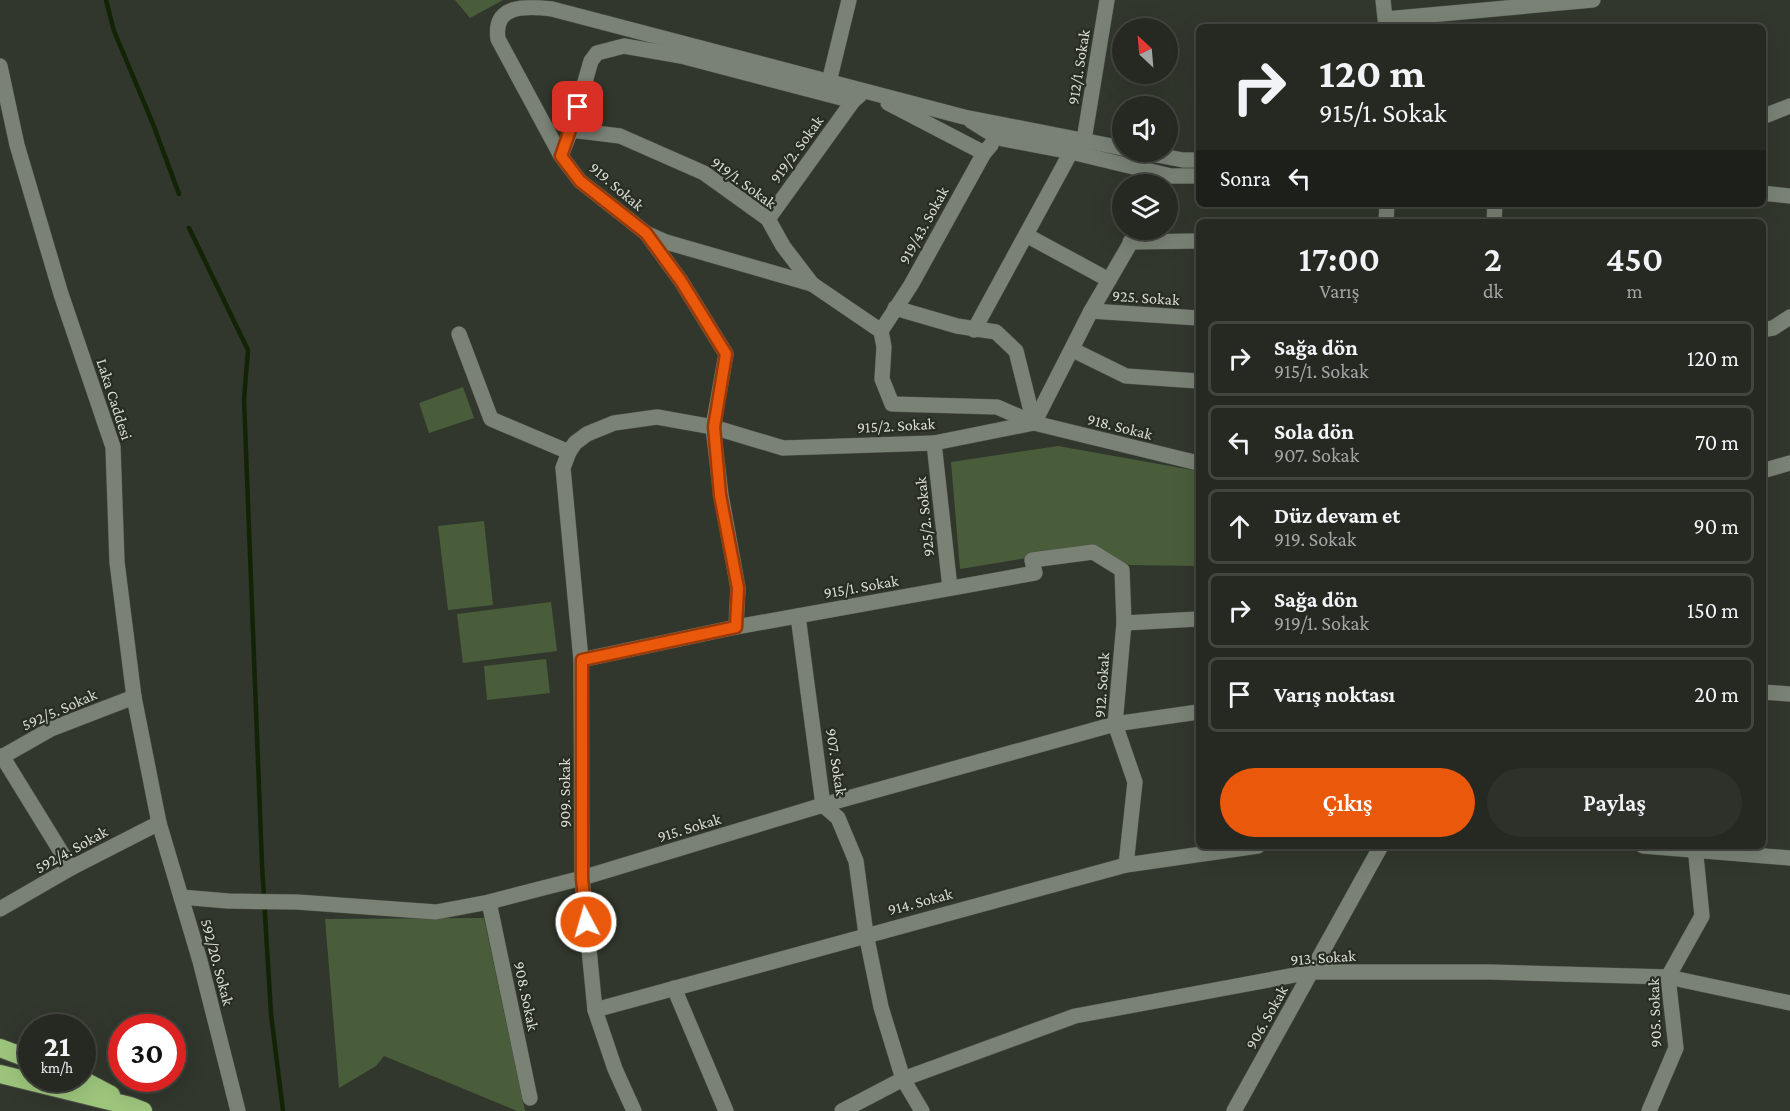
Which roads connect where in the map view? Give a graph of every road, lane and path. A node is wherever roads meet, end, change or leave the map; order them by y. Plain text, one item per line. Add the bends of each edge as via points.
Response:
1 (849, 0) edge
2 (1107, 0) edge
3 (1383, 0) edge
4 (1593, 0) edge
5 (573, 7) edge
6 (1386, 23) edge
7 (0, 66) edge
8 (829, 82) junction
9 (859, 96) junction
10 (1790, 106) edge
11 (1766, 115) edge
12 (964, 117) junction
13 (571, 130) junction
14 (998, 138) junction
15 (1084, 140) junction
16 (1112, 146) edge
17 (1071, 152) junction
18 (984, 153) junction
19 (561, 156) junction
20 (1178, 159) edge
21 (1196, 160) edge
22 (1148, 174) edge
23 (1196, 176) edge
24 (1178, 179) edge
25 (1766, 193) edge
26 (1790, 196) edge
27 (768, 219) junction
28 (646, 233) junction
29 (1026, 235) junction
30 (1132, 240) edge
31 (1177, 240) edge
32 (1196, 242) edge
33 (1109, 280) junction
34 (812, 284) junction
35 (895, 308) junction
36 (1091, 311) junction
37 (1790, 317) edge
38 (1196, 318) edge
39 (1766, 329) edge
40 (974, 330) junction
41 (881, 331) junction
42 (459, 334) dead end
43 (1073, 350) junction
44 (1196, 381) edge
45 (1034, 423) junction
46 (714, 427) junction
47 (934, 443) junction
48 (569, 452) junction
49 (1196, 463) edge
50 (1790, 463) edge
51 (563, 468) joint
52 (1766, 470) edge
53 (1122, 576) joint
54 (951, 588) junction
55 (798, 616) junction
56 (1196, 619) edge
57 (1124, 623) junction
58 (736, 627) junction
59 (582, 660) junction
60 (1766, 692) edge
61 (1790, 694) edge
62 (134, 697) junction
63 (1196, 712) edge
64 (1115, 724) junction
65 (1, 757) edge
66 (823, 804) junction
67 (159, 823) junction
68 (1237, 849) edge
69 (1379, 849) edge
70 (1694, 849) edge
71 (1704, 849) edge
72 (1790, 858) edge
73 (1126, 865) junction
74 (71, 868) junction
75 (582, 878) junction
76 (181, 897) junction
77 (489, 902) junction
78 (0, 909) edge
79 (866, 934) junction
80 (1311, 972) junction
81 (1668, 977) junction
82 (674, 988) junction
83 (1790, 1003) edge
84 (595, 1010) junction
85 (0, 1048) edge
86 (18, 1055) edge
87 (0, 1074) edge
88 (903, 1079) junction
89 (96, 1087) edge
90 (530, 1098) dead end
91 (137, 1108) edge
92 (238, 1111) edge
93 (634, 1111) edge
94 (726, 1111) edge
95 (843, 1111) edge
96 (921, 1111) edge
97 (1234, 1111) edge
98 (1649, 1111) edge

1 - 8 street
2 - 15 street, 912/1. Sokak
3 - 6 street
4 - 6 street
5 - 8 street, 919. Sokak
5 - 19 street, 919. Sokak via 517,8 503,15 497,27 498,39
7 - 62 street, Laka Caddesi via 20,156 113,447 117,562
8 - 9 street, 919. Sokak
9 - 12 street, 919. Sokak
9 - 13 street via 624,46 597,53 591,62
9 - 18 street, 919. Sokak
9 - 27 street, 919/2. Sokak
10 - 11 street
12 - 14 street, 919. Sokak
12 - 15 street, 919. Sokak
13 - 19 street
13 - 27 street, 919/1. Sokak via 620,136 704,173
14 - 17 street, 919. Sokak
14 - 18 street, 919/43. Sokak
15 - 16 street, 919. Sokak
17 - 22 street, 919. Sokak
17 - 29 street
18 - 35 street, 919/43. Sokak
19 - 28 street, 919. Sokak via 580,181
20 - 21 street
23 - 24 street, 919. Sokak
25 - 26 street
27 - 34 street, 919/1. Sokak
28 - 34 street
28 - 46 street, 919. Sokak via 726,354
29 - 33 street
29 - 40 street
30 - 33 street
31 - 32 street
33 - 36 street
34 - 41 street, 919/1. Sokak
35 - 40 street
35 - 41 street, 919/43. Sokak
36 - 38 street, 925. Sokak
36 - 43 street
37 - 39 street
40 - 45 street via 996,332 1016,351
41 - 45 street via 882,379 892,404 997,407
42 - 48 street via 491,419
43 - 44 street via 1126,376
43 - 45 street
45 - 47 street, 915/2. Sokak
45 - 49 street, 918. Sokak
46 - 47 street, 915/2. Sokak via 783,448
46 - 48 street, 915/2. Sokak via 657,417 614,423 587,434
46 - 58 street via 720,495 738,588
47 - 54 street, 925/2. Sokak
48 - 51 street, 915/2. Sokak
50 - 52 street
51 - 59 street, 909. Sokak
53 - 54 street, 915/1. Sokak via 1122,570 1094,552 1032,561 1035,573
53 - 57 street, 912. Sokak
54 - 55 street, 915/1. Sokak
55 - 58 street, 915/1. Sokak
55 - 66 street, 907. Sokak
56 - 57 street
57 - 64 street, 912. Sokak
58 - 59 street, 915/1. Sokak
59 - 75 street, 909. Sokak
60 - 61 street
62 - 65 street, 592/5. Sokak via 51,729
62 - 67 street, Laka Caddesi
63 - 64 street, 915. Sokak
64 - 66 street, 915. Sokak
64 - 73 street, 912. Sokak via 1135,782
65 - 74 street
66 - 75 street, 915. Sokak
66 - 79 street, 907. Sokak via 838,818 856,861
67 - 74 street, 592/4. Sokak
67 - 76 street, 592/20. Sokak
68 - 73 street, 914. Sokak
69 - 80 street, 906. Sokak
70 - 81 street, 905. Sokak via 1702,916
71 - 72 street
73 - 79 street, 914. Sokak
74 - 78 street, 592/4. Sokak
75 - 77 street, 915. Sokak
75 - 84 street, 909. Sokak
76 - 77 street, 915. Sokak via 436,912
76 - 92 street, 592/20. Sokak
77 - 90 street, 908. Sokak
79 - 82 street, 914. Sokak
79 - 88 street, 907. Sokak via 881,1007
80 - 81 street, 913. Sokak
80 - 88 street, 913. Sokak via 1075,1016
80 - 97 street, 906. Sokak
81 - 83 street, 913. Sokak
81 - 98 street, 905. Sokak via 1676,1048
82 - 84 street, 914. Sokak
82 - 94 street
84 - 93 street, 909. Sokak
85 - 86 highway
87 - 91 highway
88 - 95 street, 913. Sokak
88 - 96 street, 907. Sokak
89 - 91 highway

